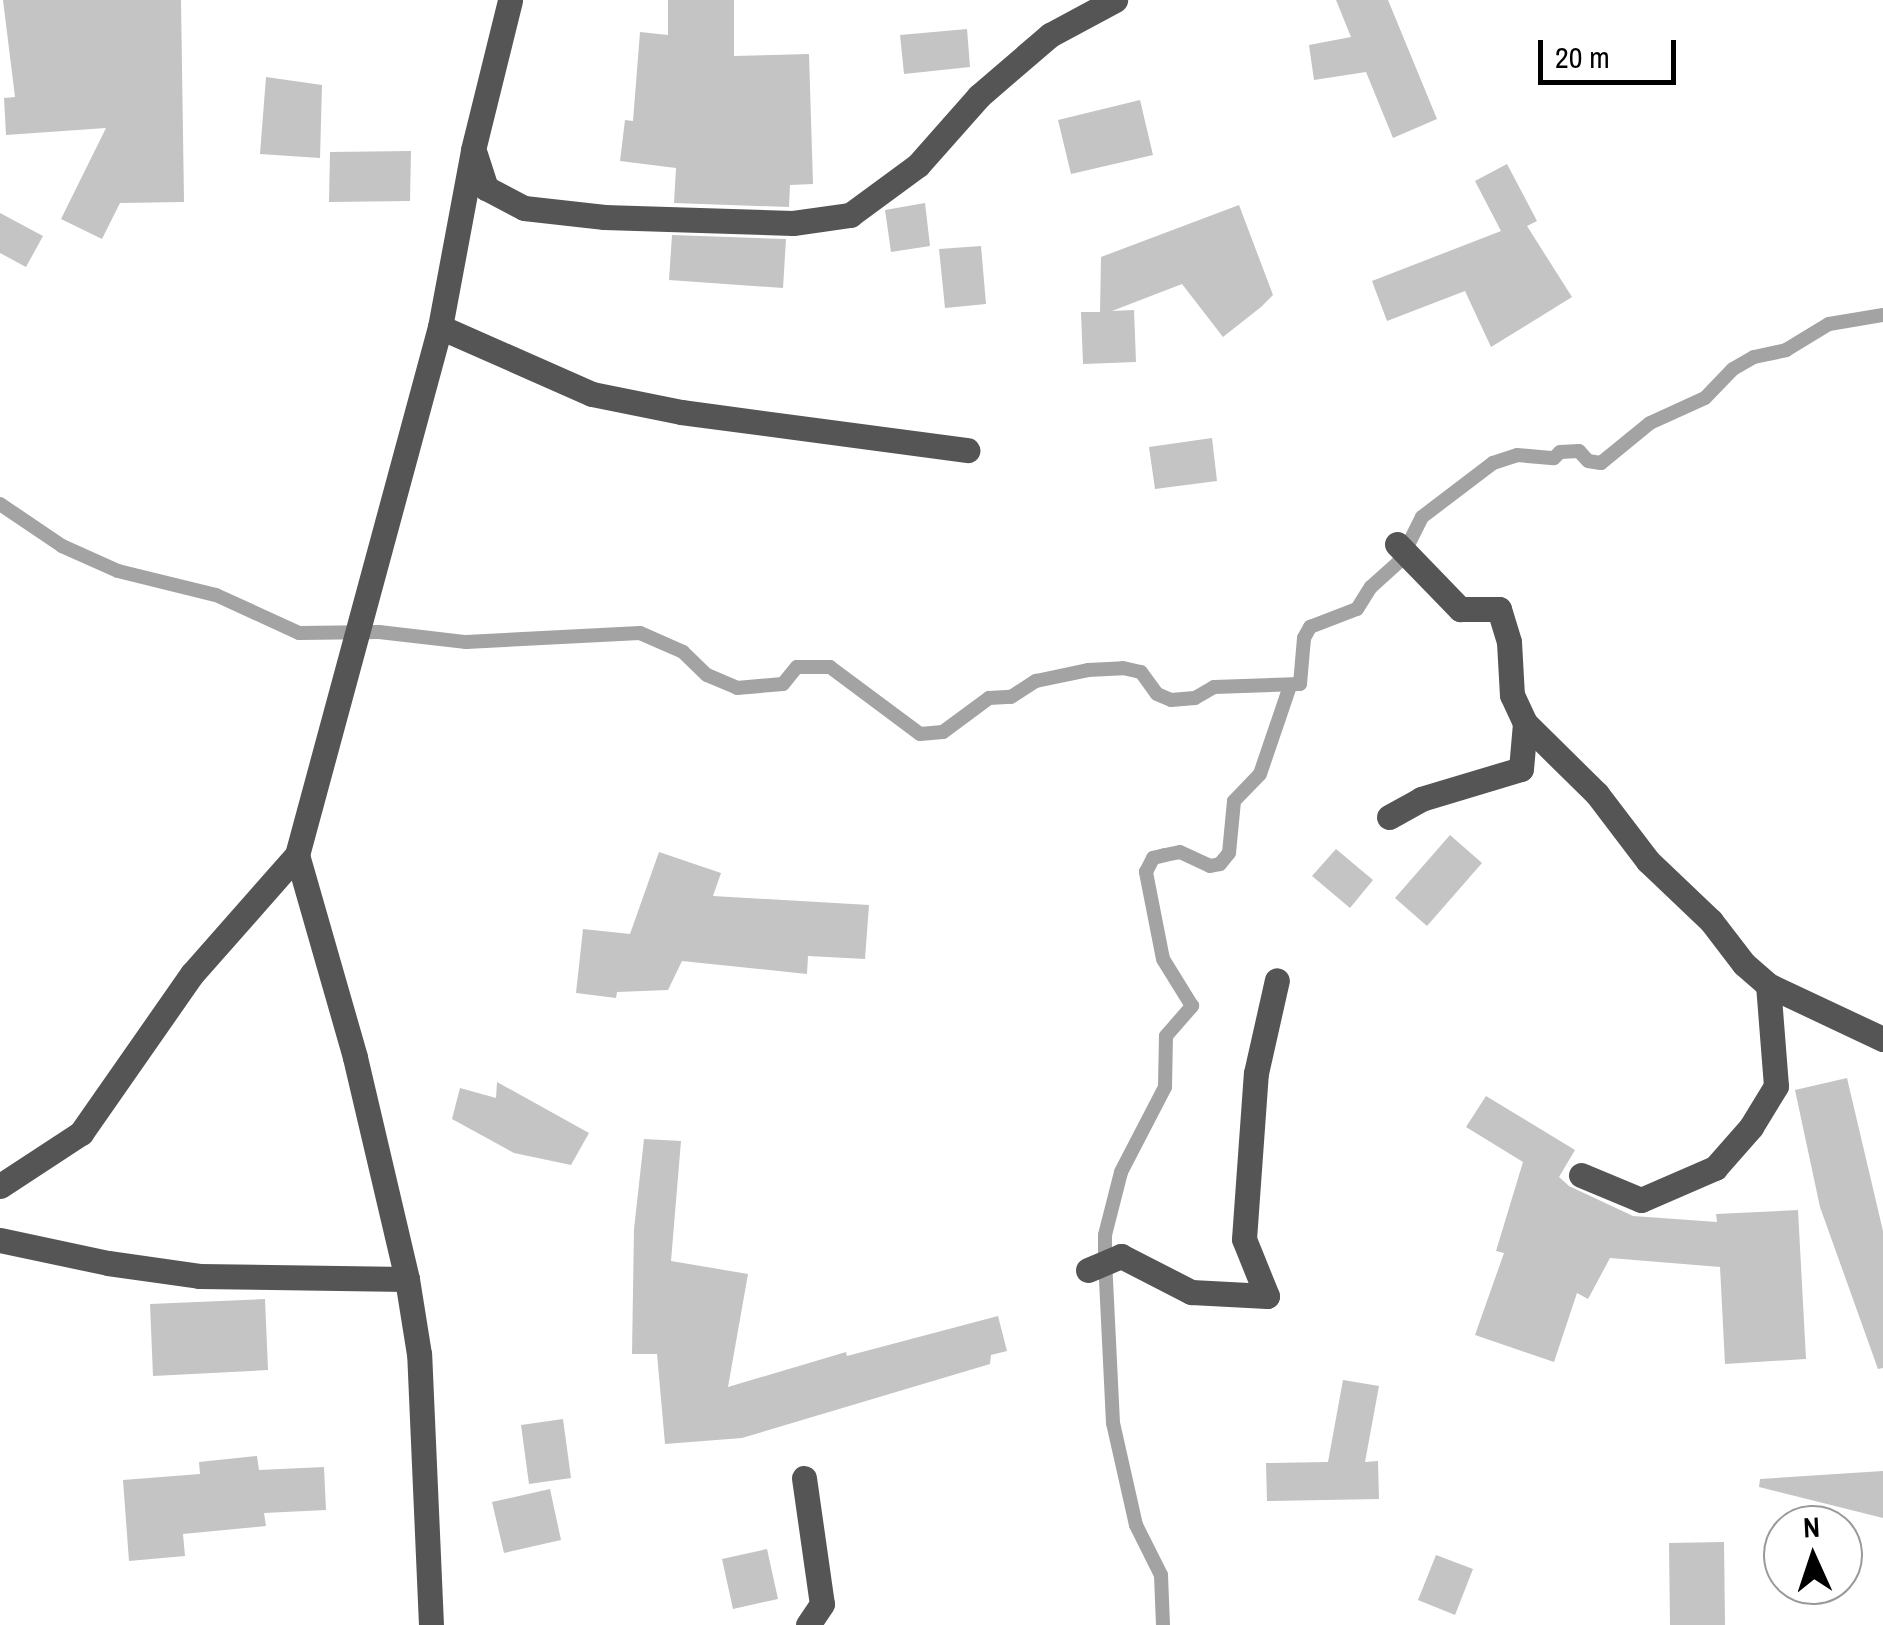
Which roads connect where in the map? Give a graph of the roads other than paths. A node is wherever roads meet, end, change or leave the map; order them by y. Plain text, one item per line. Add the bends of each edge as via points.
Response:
1 (510, 0) edge
2 (1114, 0) edge
3 (473, 150) junction
4 (440, 327) junction
5 (967, 450) dead end
6 (1398, 544) dead end
7 (1526, 723) junction
8 (1389, 817) dead end
9 (297, 855) junction
10 (1278, 980) dead end
11 (1768, 986) junction
12 (1883, 1039) edge
13 (1581, 1175) dead end
14 (0, 1186) edge
15 (0, 1240) edge
16 (1088, 1270) dead end
17 (407, 1279) junction
18 (804, 1478) dead end
19 (431, 1625) edge
20 (808, 1625) edge

1 - 3 street
2 - 3 street via 1050,35 979,96 918,166 850,215 732,222 524,208 486,188
3 - 4 street
4 - 5 street via 592,394
4 - 9 street
6 - 7 street via 1460,609 1499,609 1512,695
7 - 8 street via 1521,768 1421,799
7 - 11 street
9 - 14 street via 192,974 82,1133
9 - 17 street via 360,1076
10 - 16 street via 1256,1074 1244,1240 1267,1296 1190,1292 1121,1256
11 - 12 street
11 - 13 street via 1776,1086 1752,1127 1714,1168 1640,1200
15 - 17 street via 199,1276
17 - 19 street via 420,1354
18 - 20 street via 822,1604

